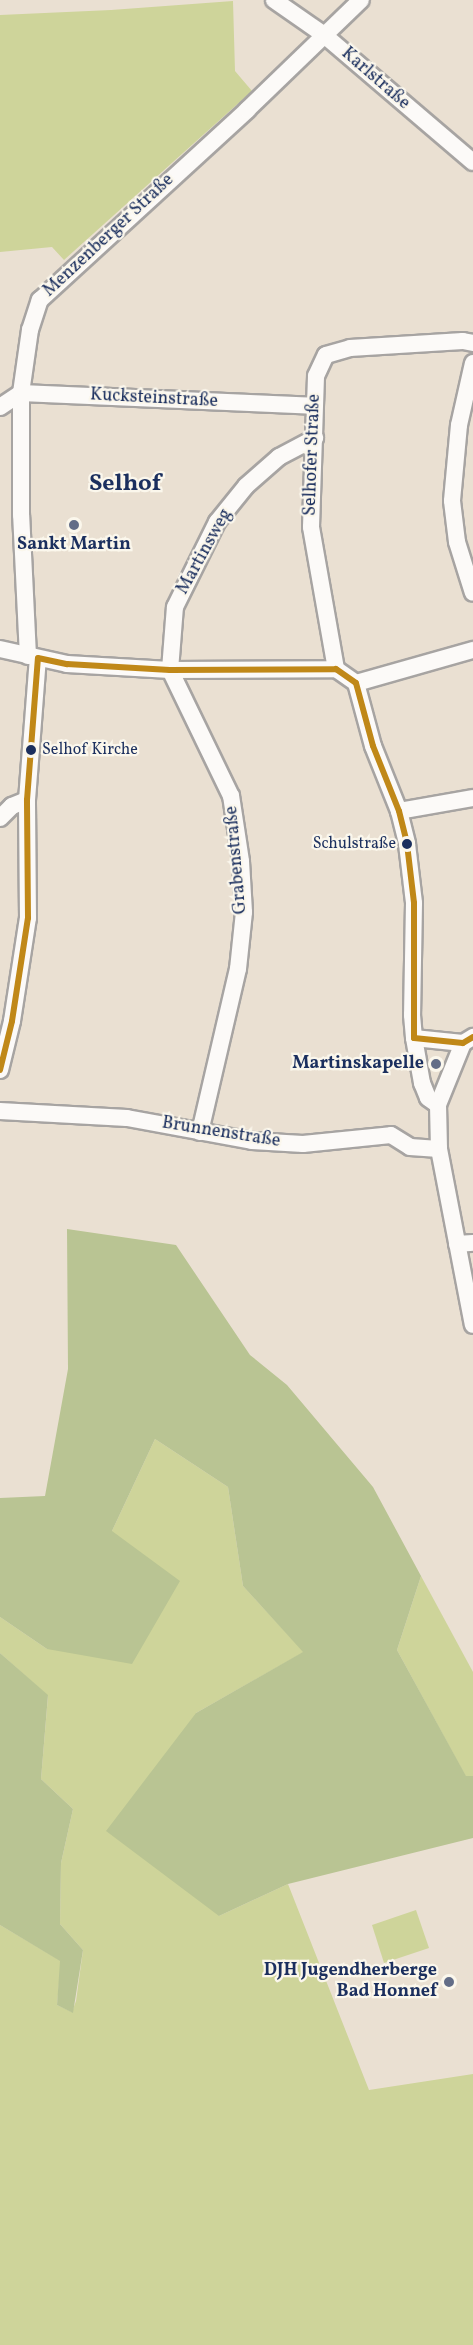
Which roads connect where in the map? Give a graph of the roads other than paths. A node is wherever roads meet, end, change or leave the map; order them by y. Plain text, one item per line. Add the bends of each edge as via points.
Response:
1 (274, 0) edge
2 (361, 0) edge
3 (323, 34) junction
4 (473, 162) edge
5 (473, 343) edge
6 (473, 363) edge
7 (21, 393) junction
8 (313, 406) junction
9 (0, 407) edge
10 (315, 438) junction
11 (473, 593) edge
12 (0, 649) edge
13 (473, 650) edge
14 (33, 657) junction
15 (336, 669) junction
16 (170, 670) junction
17 (356, 683) junction
18 (27, 796) junction
19 (473, 798) edge
20 (399, 811) junction
21 (0, 818) edge
22 (414, 1038) junction
23 (468, 1040) edge
24 (0, 1070) edge
25 (438, 1105) junction
26 (0, 1111) edge
27 (200, 1132) junction
28 (439, 1149) junction
29 (465, 1243) edge
30 (473, 1325) edge

1 - 3 street, Karlstraße
2 - 3 street, Menzenberger Straße
3 - 4 street, Karlstraße
3 - 7 street, Menzenberger Straße via 247,110 40,300 30,330
5 - 8 street, Selhofer Straße via 350,348 326,355 316,376
6 - 11 street via 459,425 452,501 457,542
7 - 8 street, Kucksteinstraße
7 - 9 street
7 - 14 street, Menzenberger Straße via 21,515
8 - 10 street, Selhofer Straße
10 - 15 street, Selhofer Straße via 311,527
10 - 16 street, Martinsweg via 279,457 217,522 175,607
12 - 14 street
13 - 17 street
14 - 16 street via 67,664
14 - 18 street, Menzenberger Straße
15 - 16 street
15 - 17 street
16 - 27 street, Grabenstraße via 231,796 241,861 244,912 238,969
17 - 20 street via 379,765
18 - 21 street
18 - 24 street, Menzenberger Straße via 28,918
19 - 20 street
20 - 22 street via 414,903
22 - 23 street
22 - 25 street via 422,1083 428,1098
23 - 25 street
25 - 28 street
26 - 27 street, Brunnenstraße via 127,1118
27 - 28 street, Brunnenstraße via 303,1144 391,1135 410,1147
28 - 29 street
29 - 30 street

